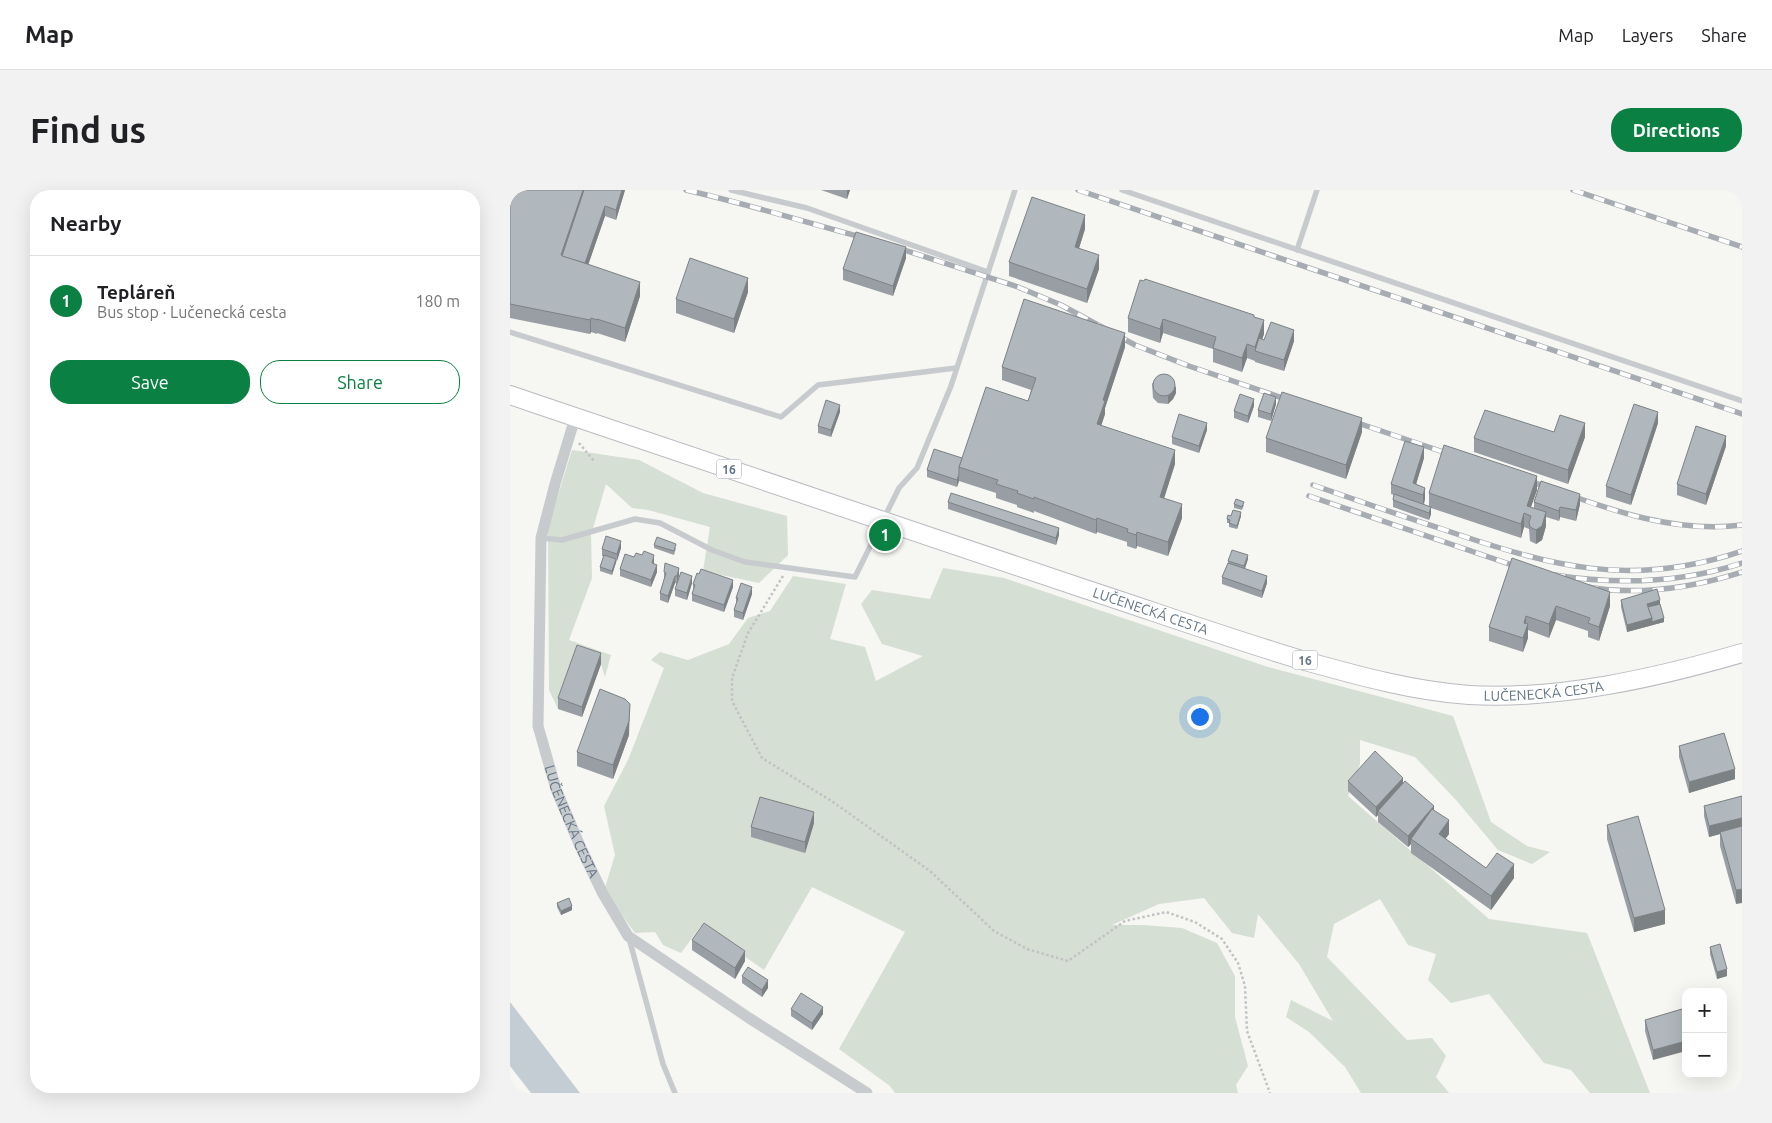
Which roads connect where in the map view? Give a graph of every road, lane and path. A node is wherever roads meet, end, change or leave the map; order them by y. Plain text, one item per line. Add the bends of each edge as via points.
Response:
1 (731, 190) edge
2 (1014, 190) edge
3 (1122, 190) edge
4 (1317, 190) edge
5 (1297, 250) junction
6 (988, 272) junction
7 (510, 332) edge
8 (956, 368) junction
9 (510, 396) edge
10 (1742, 401) edge
11 (575, 418) junction
12 (579, 442) dead end
13 (594, 461) dead end
14 (882, 520) junction
15 (541, 538) junction
16 (787, 568) junction
17 (1742, 653) edge
18 (628, 936) junction
19 (675, 1093) edge
20 (867, 1093) edge
21 (1270, 1093) edge

1 - 6 lane via 807,208
2 - 6 lane
3 - 5 lane
4 - 5 lane
5 - 10 lane
6 - 8 lane
7 - 8 lane via 781,417 818,385
8 - 14 lane via 917,468 899,488
9 - 11 main road, LUČENECKÁ CESTA / 16
11 - 14 main road, LUČENECKÁ CESTA / 16
11 - 15 street, LUČENECKÁ CESTA
12 - 13 path
14 - 16 lane via 855,577
14 - 17 main road, LUČENECKÁ CESTA / 16 via 1277,652 1357,676 1439,692 1501,695 1563,692 1645,678
15 - 16 lane via 562,540 635,519 647,520 671,528 727,556 759,565
15 - 18 street, LUČENECKÁ CESTA via 538,726 556,789 580,846
16 - 21 path via 748,633 732,678 732,701 762,758 834,802 930,871 994,931 1027,949 1068,961 1125,921 1166,912 1194,922 1222,939 1238,962 1245,986 1247,1031
18 - 19 lane via 663,1064
18 - 20 street, LUČENECKÁ CESTA

